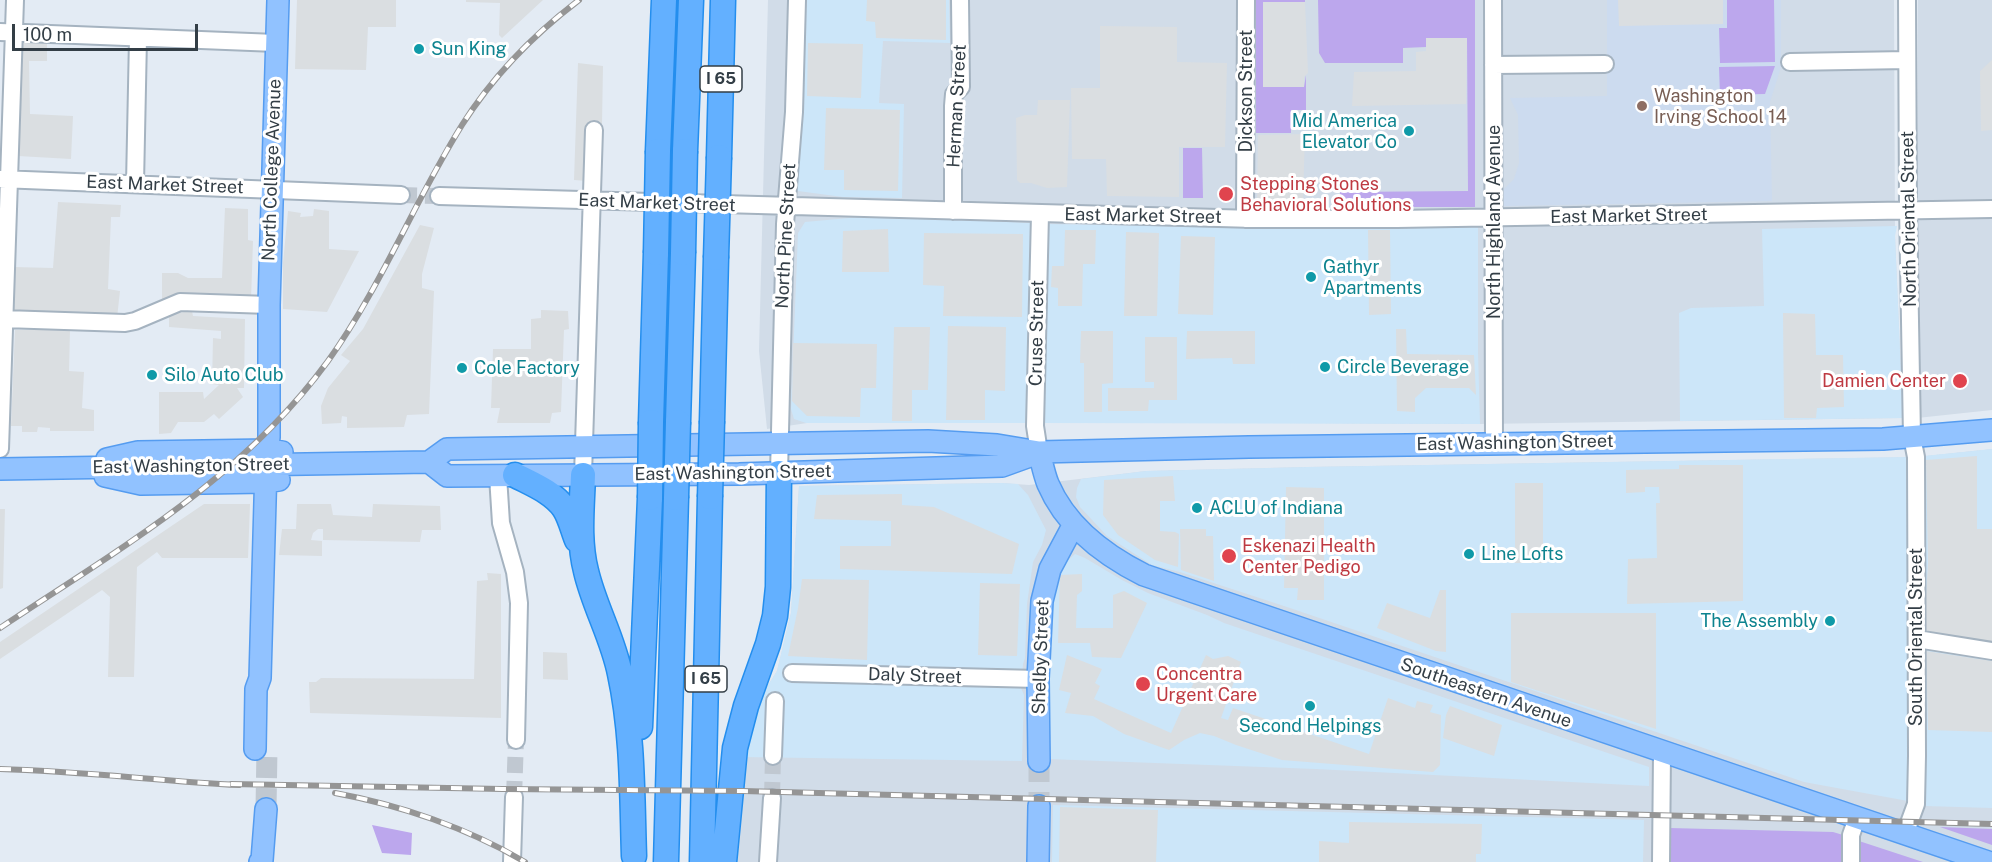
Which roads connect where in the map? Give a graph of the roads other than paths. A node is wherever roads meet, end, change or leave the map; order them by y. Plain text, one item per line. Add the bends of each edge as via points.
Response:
1 (15, 0) edge
2 (278, 0) edge
3 (664, 0) edge
4 (723, 0) edge
5 (798, 0) edge
6 (960, 0) edge
7 (1246, 0) edge
8 (1493, 0) edge
9 (1907, 0) edge
10 (690, 6) edge
11 (7, 33) edge
12 (138, 38) junction
13 (276, 43) junction
14 (1907, 60) junction
15 (1790, 62) dead end
16 (1605, 64) dead end
17 (1493, 66) junction
18 (594, 130) dead end
19 (5, 179) edge
20 (135, 184) junction
21 (271, 189) junction
22 (401, 195) tunnel mouth
23 (439, 196) tunnel mouth
24 (592, 201) junction
25 (786, 207) junction
26 (1992, 209) edge
27 (953, 211) junction
28 (1909, 211) junction
29 (1040, 214) junction
30 (1494, 218) junction
31 (1245, 219) junction
32 (269, 305) junction
33 (4, 319) junction
34 (1992, 430) edge
35 (1912, 437) junction
36 (778, 444) junction
37 (1494, 444) junction
38 (584, 447) junction
39 (0, 449) edge
40 (1039, 452) junction
41 (429, 462) junction
42 (267, 466) junction
43 (0, 469) edge
44 (778, 473) junction
45 (583, 475) junction
46 (507, 476) junction
47 (1074, 524) junction
48 (582, 553) junction
49 (1917, 639) junction
50 (1992, 651) edge
51 (792, 673) dead end
52 (1038, 679) junction
53 (775, 701) dead end
54 (516, 740) tunnel mouth
55 (261, 749) tunnel mouth
56 (1662, 753) junction
57 (773, 756) tunnel mouth
58 (1039, 761) tunnel mouth
59 (514, 796) tunnel mouth
60 (772, 798) tunnel mouth
61 (1039, 806) tunnel mouth
62 (1857, 818) junction
63 (1905, 834) junction
64 (634, 859) edge
65 (254, 862) edge
66 (260, 862) edge
67 (512, 862) edge
68 (666, 862) edge
69 (702, 862) edge
70 (724, 862) edge
71 (768, 862) edge
72 (1038, 862) edge
73 (1661, 862) edge
74 (1851, 862) edge
75 (1988, 862) edge

1 - 11 street
2 - 13 main road, North College Avenue
3 - 64 highway, bridge via 650,498
4 - 69 highway, I 65, bridge
5 - 25 street, North Pine Street
6 - 27 street, Herman Street via 961,87 954,94 953,106
7 - 31 street, Dickson Street
8 - 17 street, North Highland Avenue
9 - 14 street, North Oriental Street
10 - 68 highway, I 65, bridge
11 - 12 street
11 - 19 street
12 - 13 street
12 - 20 street
13 - 21 main road, North College Avenue
14 - 15 street
14 - 28 street, North Oriental Street
16 - 17 street
17 - 30 street, North Highland Avenue
18 - 24 street
19 - 20 street, East Market Street
19 - 33 street
20 - 21 street, East Market Street
21 - 22 street, East Market Street
21 - 32 main road, North College Avenue
23 - 24 street, East Market Street
24 - 25 street, East Market Street
24 - 38 street
25 - 27 street, East Market Street
25 - 36 street, North Pine Street
26 - 28 street, East Market Street
27 - 29 street, East Market Street
28 - 30 street, East Market Street
28 - 35 street, North Oriental Street
29 - 31 street, East Market Street
29 - 40 street, Cruse Street via 1035,426
30 - 31 street, East Market Street
30 - 37 street, North Highland Avenue
32 - 33 street via 180,302 125,323
32 - 42 main road, North College Avenue via 269,340 277,354 279,435
33 - 39 street
34 - 35 main road, East Washington Street
35 - 37 main road, East Washington Street
35 - 49 street, South Oriental Street via 1916,457
36 - 38 main road, East Washington Street
36 - 40 main road, East Washington Street via 941,441
36 - 44 street, North Pine Street
37 - 40 main road, East Washington Street
38 - 41 main road, East Washington Street via 447,449
38 - 45 street
40 - 44 main road, East Washington Street via 1002,466
40 - 47 main road, Southeastern Avenue via 1048,484
41 - 42 main road, East Washington Street
41 - 46 main road, East Washington Street via 447,477
42 - 43 main road, East Washington Street
42 - 55 main road, North College Avenue via 260,678 266,688
44 - 45 main road, East Washington Street
44 - 70 highway via 775,616 735,748
45 - 46 main road, East Washington Street
45 - 48 highway
46 - 48 highway via 548,493 560,503
46 - 54 street via 501,523 519,603
47 - 52 main road, Shelby Street via 1044,589
47 - 56 main road, Southeastern Avenue via 1104,551 1152,578
48 - 64 highway via 624,696 632,759
49 - 50 street
49 - 63 street, South Oriental Street via 1916,804
51 - 52 street, Daly Street
52 - 58 main road, Shelby Street
53 - 57 street
56 - 62 main road, Southeastern Avenue
56 - 73 street
59 - 67 street
60 - 71 street
61 - 72 main road
62 - 63 main road, Southeastern Avenue
62 - 74 street via 1851,835
63 - 75 main road, Southeastern Avenue
65 - 66 main road via 252,846 260,808

